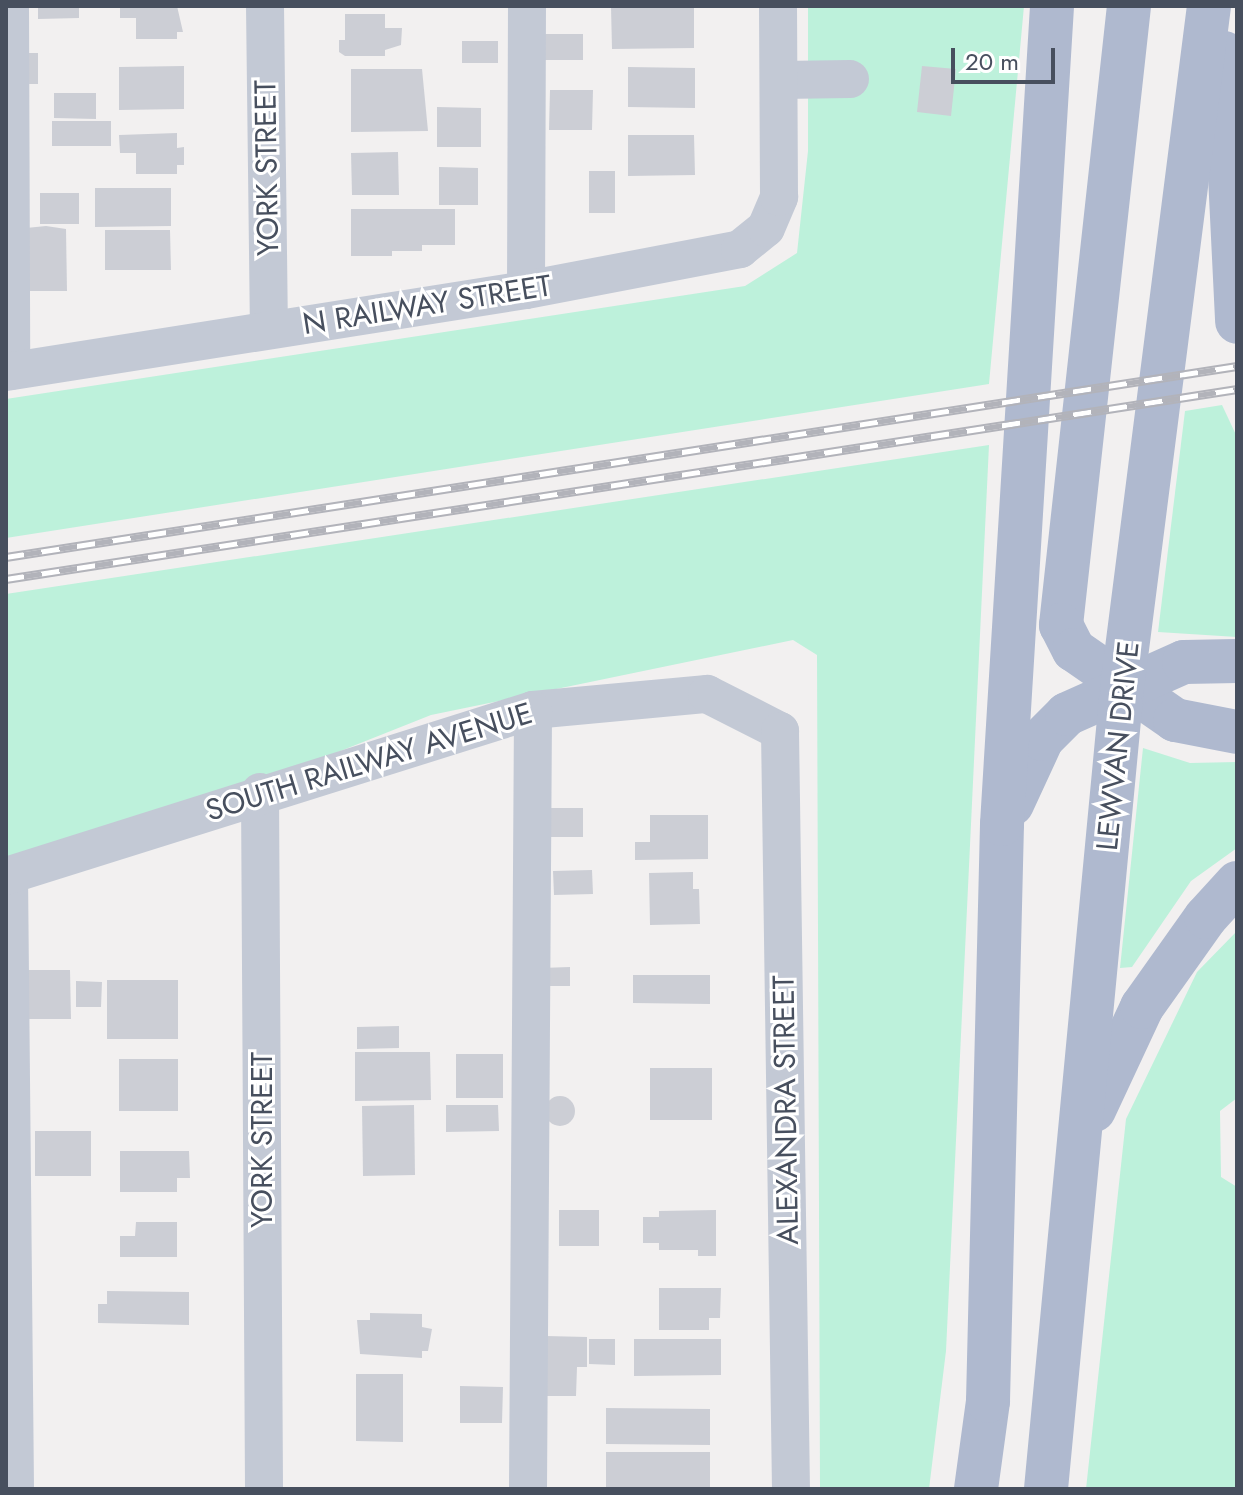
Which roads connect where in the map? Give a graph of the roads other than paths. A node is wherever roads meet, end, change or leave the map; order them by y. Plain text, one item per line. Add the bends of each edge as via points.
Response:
1 (10, 6) edge
2 (265, 6) edge
3 (527, 6) edge
4 (778, 6) edge
5 (1052, 6) edge
6 (1129, 6) edge
7 (1209, 6) edge
8 (1222, 6) edge
9 (850, 79) dead end
10 (781, 80) junction
11 (526, 290) junction
12 (1237, 322) edge
13 (269, 330) junction
14 (8, 372) edge
15 (1237, 661) edge
16 (1122, 688) junction
17 (533, 710) junction
18 (780, 731) joint
19 (1237, 732) edge
20 (260, 792) junction
21 (1002, 824) junction
22 (8, 876) edge
23 (1237, 883) edge
24 (1081, 1138) junction
25 (15, 1489) edge
26 (264, 1489) edge
27 (528, 1489) edge
28 (791, 1489) edge
29 (976, 1489) edge
30 (1046, 1489) edge

1 - 14 street
2 - 13 street, YORK STREET
3 - 11 street
4 - 10 street
5 - 21 main road
6 - 16 main road via 1061,625 1074,650
7 - 16 main road, LEWVAN DRIVE
8 - 12 main road
9 - 10 street
10 - 11 street, N RAILWAY STREET via 779,197 766,228 740,249
11 - 13 street, N RAILWAY STREET
13 - 14 street, N RAILWAY STREET
15 - 16 main road via 1184,662
16 - 19 main road via 1175,720
16 - 21 main road via 1067,714 1042,739
16 - 24 main road, LEWVAN DRIVE
17 - 18 street, SOUTH RAILWAY AVENUE via 707,694
17 - 20 street, SOUTH RAILWAY AVENUE
17 - 27 street
18 - 28 street, ALEXANDRA STREET
20 - 22 street, SOUTH RAILWAY AVENUE
20 - 26 street, YORK STREET
21 - 29 main road via 988,1401
22 - 25 street
23 - 24 main road via 1142,1007
24 - 30 main road, LEWVAN DRIVE

